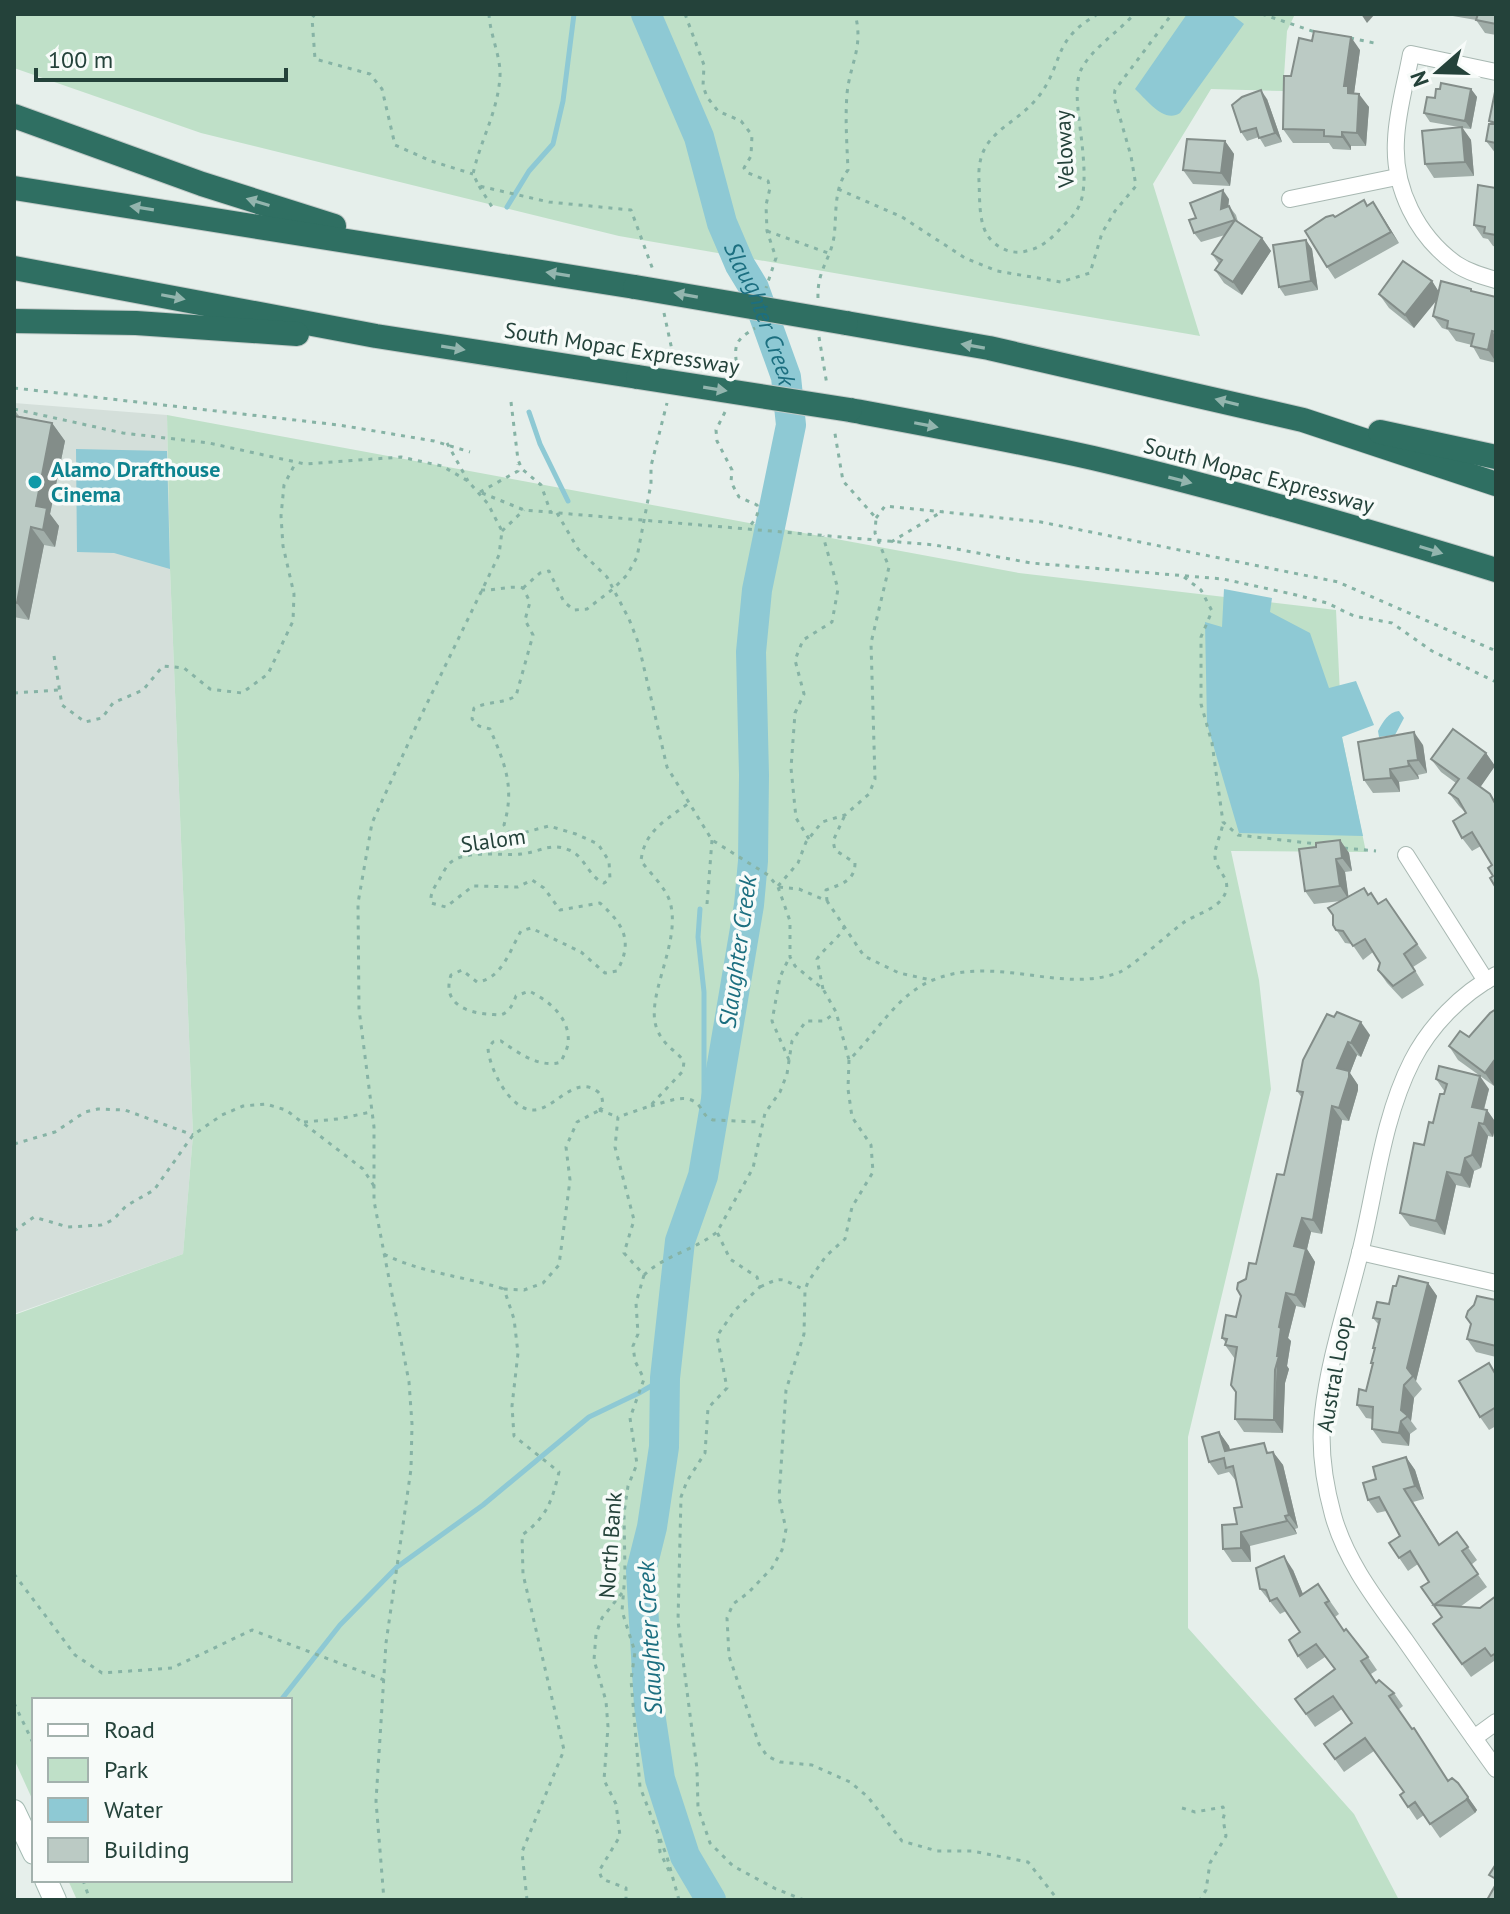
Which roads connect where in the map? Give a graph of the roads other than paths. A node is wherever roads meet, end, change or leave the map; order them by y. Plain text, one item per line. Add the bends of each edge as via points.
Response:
1 (1496, 72) edge
2 (14, 116) edge
3 (1397, 177) junction
4 (14, 188) edge
5 (1290, 199) dead end
6 (413, 250) junction
7 (14, 268) edge
8 (1496, 280) edge
9 (14, 321) edge
10 (376, 336) junction
11 (1303, 420) junction
12 (1496, 457) edge
13 (1496, 484) edge
14 (1495, 570) edge
15 (1406, 855) dead end
16 (1491, 978) edge
17 (1360, 1252) junction
18 (1496, 1283) edge
19 (1496, 1722) edge
20 (1474, 1738) junction
21 (1496, 1769) edge
22 (14, 1811) edge
23 (32, 1849) edge

1 - 3 street via 1411,54 1396,139
6 -> 2 highway via 239,196
3 - 5 street
3 - 8 street via 1411,212 1441,251 1472,273
6 -> 4 highway
11 -> 6 highway, bridge via 989,348 645,282
7 -> 10 highway, South Mopac Expressway
9 - 10 highway
10 -> 14 highway, South Mopac Expressway, bridge via 850,410 1046,448 1344,523
11 - 12 highway
11 - 13 highway
15 - 16 street
16 - 17 street, Austral Loop via 1448,1012 1412,1060 1390,1115
17 - 18 street
17 - 20 street, Austral Loop via 1322,1414 1321,1444 1333,1515 1348,1556
19 - 20 street
20 - 21 street, Austral Loop
22 - 23 main road

